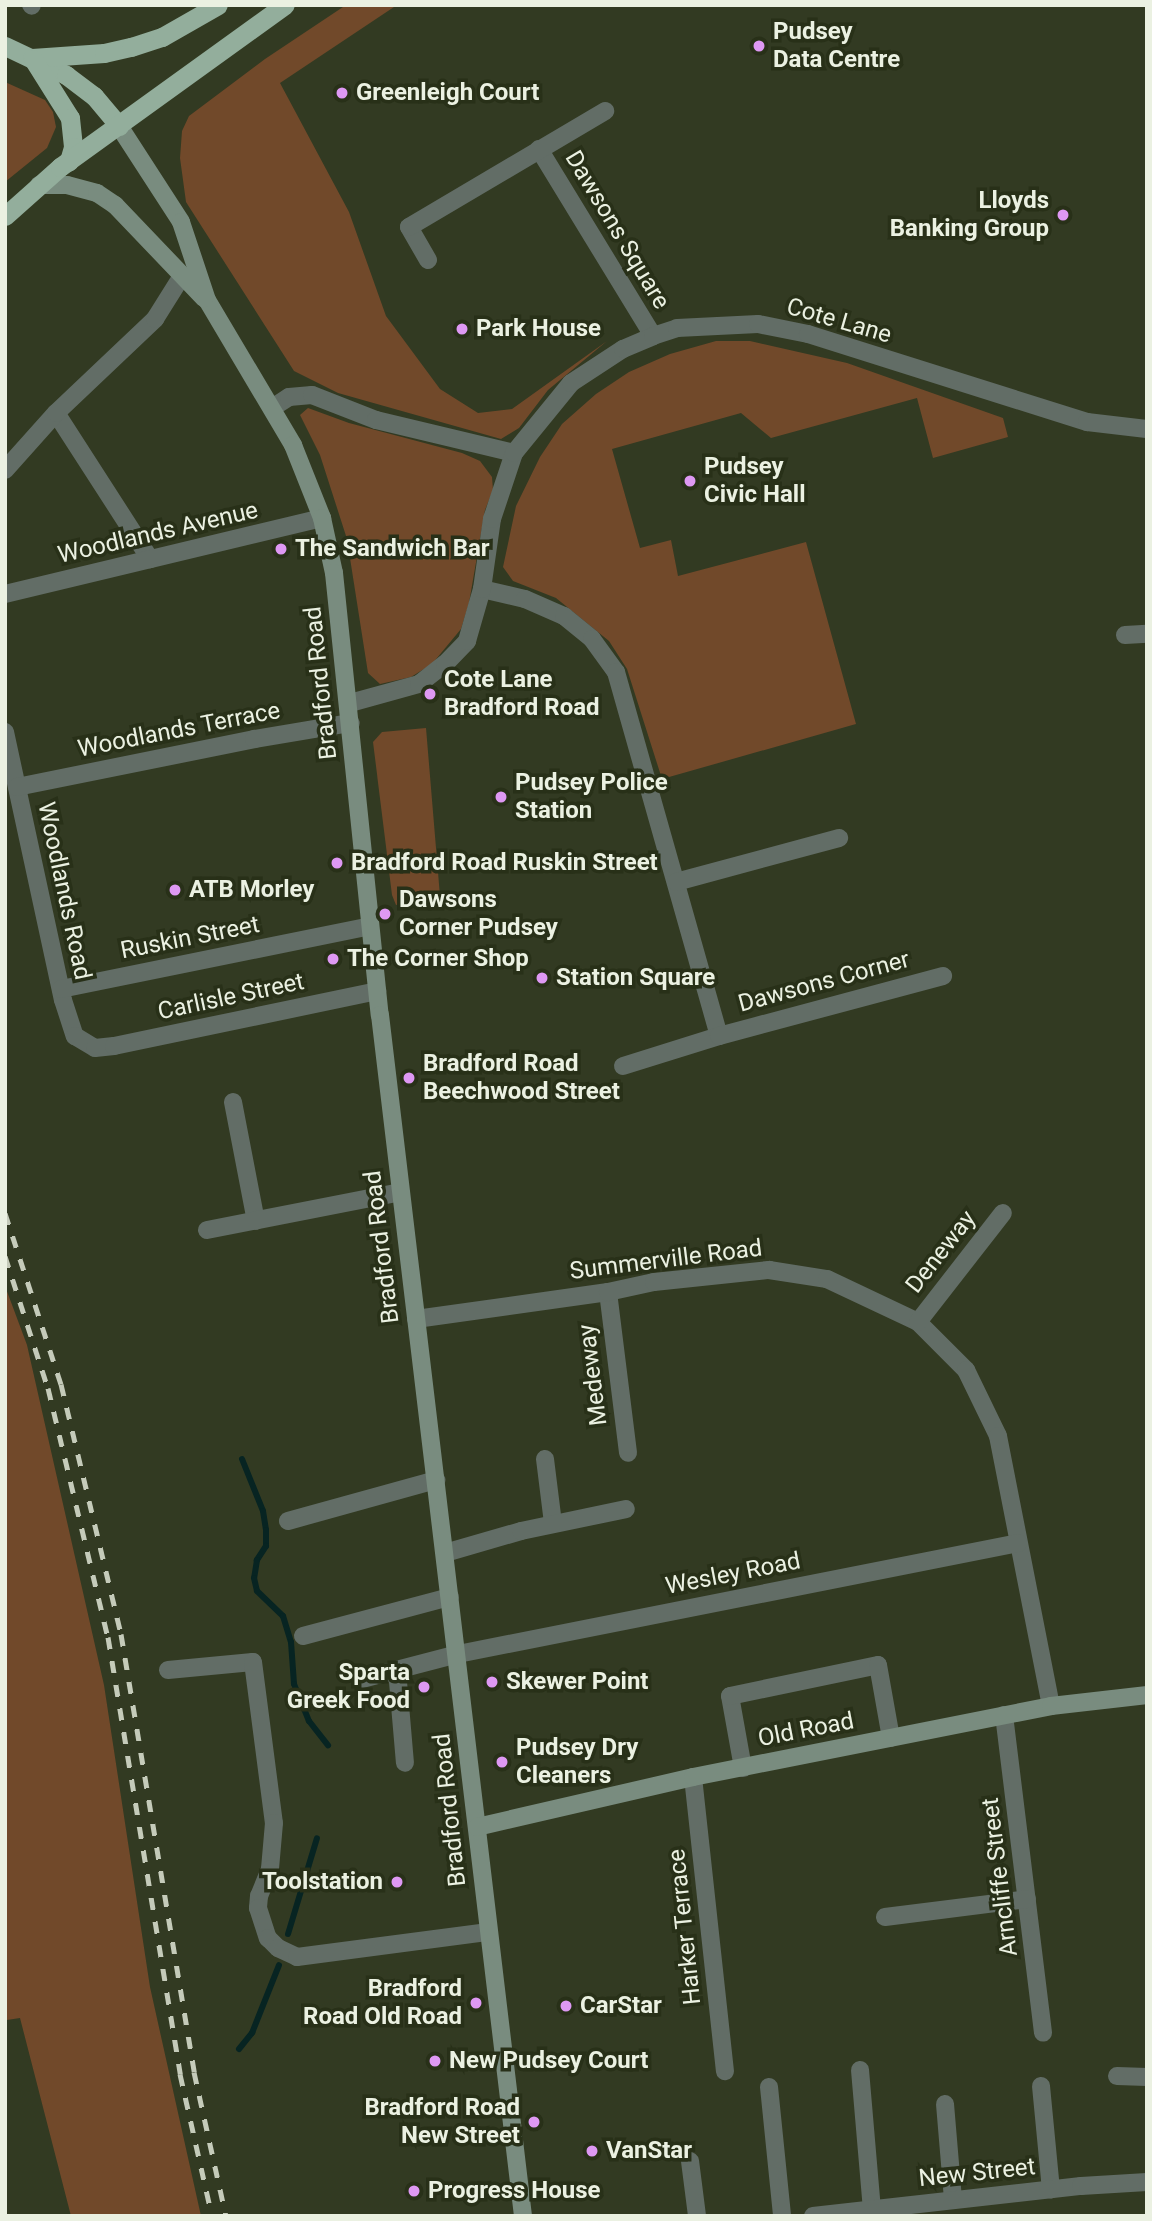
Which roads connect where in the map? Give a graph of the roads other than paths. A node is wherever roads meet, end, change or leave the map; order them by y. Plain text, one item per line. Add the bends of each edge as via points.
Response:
1 (218, 5) edge
2 (272, 9) edge
3 (5, 46) edge
4 (32, 58) junction
5 (605, 111) dead end
6 (119, 126) junction
7 (539, 149) junction
8 (69, 161) junction
9 (39, 185) junction
10 (5, 216) edge
11 (428, 260) dead end
12 (182, 276) junction
13 (207, 300) junction
14 (653, 336) junction
15 (272, 408) junction
16 (57, 414) junction
17 (1147, 429) edge
18 (514, 453) junction
19 (5, 470) edge
20 (322, 519) junction
21 (150, 559) junction
22 (482, 589) junction
23 (5, 594) edge
24 (1147, 634) edge
25 (1125, 635) dead end
26 (349, 704) junction
27 (351, 723) junction
28 (5, 732) edge
29 (17, 787) junction
30 (839, 838) dead end
31 (676, 882) junction
32 (370, 926) junction
33 (943, 976) dead end
34 (61, 989) junction
35 (377, 991) junction
36 (719, 1036) junction
37 (95, 1048) joint
38 (624, 1066) dead end
39 (233, 1102) dead end
40 (401, 1192) junction
41 (1003, 1213) dead end
42 (256, 1221) junction
43 (207, 1230) dead end
44 (608, 1292) junction
45 (415, 1319) junction
46 (918, 1322) junction
47 (628, 1453) dead end
48 (545, 1459) dead end
49 (436, 1480) junction
50 (626, 1508) dead end
51 (288, 1521) dead end
52 (553, 1523) junction
53 (1018, 1543) junction
54 (445, 1553) junction
55 (450, 1597) junction
56 (303, 1636) dead end
57 (457, 1654) junction
58 (168, 1670) dead end
59 (397, 1670) junction
60 (362, 1679) dead end
61 (1147, 1695) edge
62 (1051, 1706) junction
63 (1004, 1715) junction
64 (891, 1738) junction
65 (405, 1763) dead end
66 (743, 1768) junction
67 (693, 1777) junction
68 (477, 1827) junction
69 (1027, 1899) junction
70 (885, 1917) dead end
71 (488, 1932) junction
72 (1043, 2033) dead end
73 (860, 2070) dead end
74 (725, 2071) dead end
75 (1117, 2076) dead end
76 (1147, 2077) edge
77 (1041, 2086) dead end
78 (769, 2087) dead end
79 (945, 2104) dead end
80 (690, 2161) dead end
81 (1147, 2182) edge
82 (1051, 2190) junction
83 (953, 2200) junction
84 (872, 2210) junction
85 (523, 2216) edge
86 (696, 2216) edge
87 (782, 2216) edge
88 (813, 2216) edge

1 - 4 highway via 173,32 131,47
2 - 6 highway
3 - 4 highway
4 - 6 highway via 94,96
4 - 8 highway via 70,118 73,147
5 - 7 street, Dawsons Square
6 - 8 highway
6 - 13 main road, Bradford Road via 181,222
7 - 11 street, Dawsons Square via 409,228
7 - 14 street, Dawsons Square
8 - 9 highway
9 - 10 highway
9 - 12 main road, Bradford Road via 67,185 97,193 116,205
12 - 13 main road, Bradford Road
12 - 16 street via 155,319
13 - 15 main road, Bradford Road
14 - 17 street, Cote Lane via 677,328 758,324 808,334 1087,422
14 - 18 street, Cote Lane via 623,349 571,383
15 - 18 street via 289,397 312,395 376,420
15 - 20 main road, Bradford Road via 293,445
16 - 19 street
16 - 21 street
18 - 22 street, Cote Lane via 492,519
20 - 21 street, Woodlands Avenue
20 - 26 main road, Bradford Road via 334,573
21 - 23 street, Woodlands Avenue
22 - 26 street, Cote Lane via 467,641 445,664 419,684
22 - 31 street, Dawsons Corner via 525,599 564,616 592,639 616,673
24 - 25 street
26 - 27 main road, Bradford Road
27 - 29 street, Woodlands Terrace
27 - 32 main road, Bradford Road
28 - 29 street, Woodlands Road
29 - 34 street, Woodlands Road
30 - 31 street
31 - 36 street, Dawsons Corner
32 - 34 street, Ruskin Street
32 - 35 main road, Bradford Road
33 - 36 street, Dawsons Corner
34 - 37 street, Woodlands Road via 75,1036
35 - 37 street, Carlisle Street
35 - 40 main road, Bradford Road
36 - 38 street, Dawsons Corner
39 - 42 street
40 - 42 street
40 - 45 main road, Bradford Road
41 - 46 street, Deneway
42 - 43 street
44 - 45 street, Summerville Road
44 - 46 street, Summerville Road via 654,1282 769,1270 827,1279
44 - 47 street, Medeway
45 - 49 main road, Bradford Road
46 - 53 street, Summerville Road via 966,1370 998,1436
48 - 52 street
49 - 51 street
49 - 54 main road, Bradford Road
50 - 52 street
52 - 54 street
53 - 57 street, Wesley Road
53 - 62 street, Summerville Road
54 - 55 main road, Bradford Road
55 - 56 street
55 - 57 main road, Bradford Road
57 - 59 street, Wesley Road
57 - 68 main road, Bradford Road
58 - 71 street via 253,1662 274,1823 270,1869 258,1908 268,1938 278,1948 297,1957
59 - 60 street, Wesley Road
59 - 65 street
61 - 62 main road, Old Road
62 - 63 main road, Old Road
63 - 64 main road, Old Road
63 - 69 street, Arncliffe Street
64 - 66 main road, Old Road
64 - 66 street via 878,1665 730,1696
66 - 67 main road, Old Road
67 - 68 main road, Old Road
67 - 74 street, Harker Terrace
68 - 71 main road, Bradford Road
69 - 70 street
69 - 72 street, Arncliffe Street
71 - 85 main road, Bradford Road
73 - 84 street
75 - 76 street
77 - 82 street
78 - 87 street
79 - 83 street
80 - 86 street
81 - 82 street, New Street
82 - 83 street, New Street
83 - 84 street, New Street
84 - 88 street, New Street

